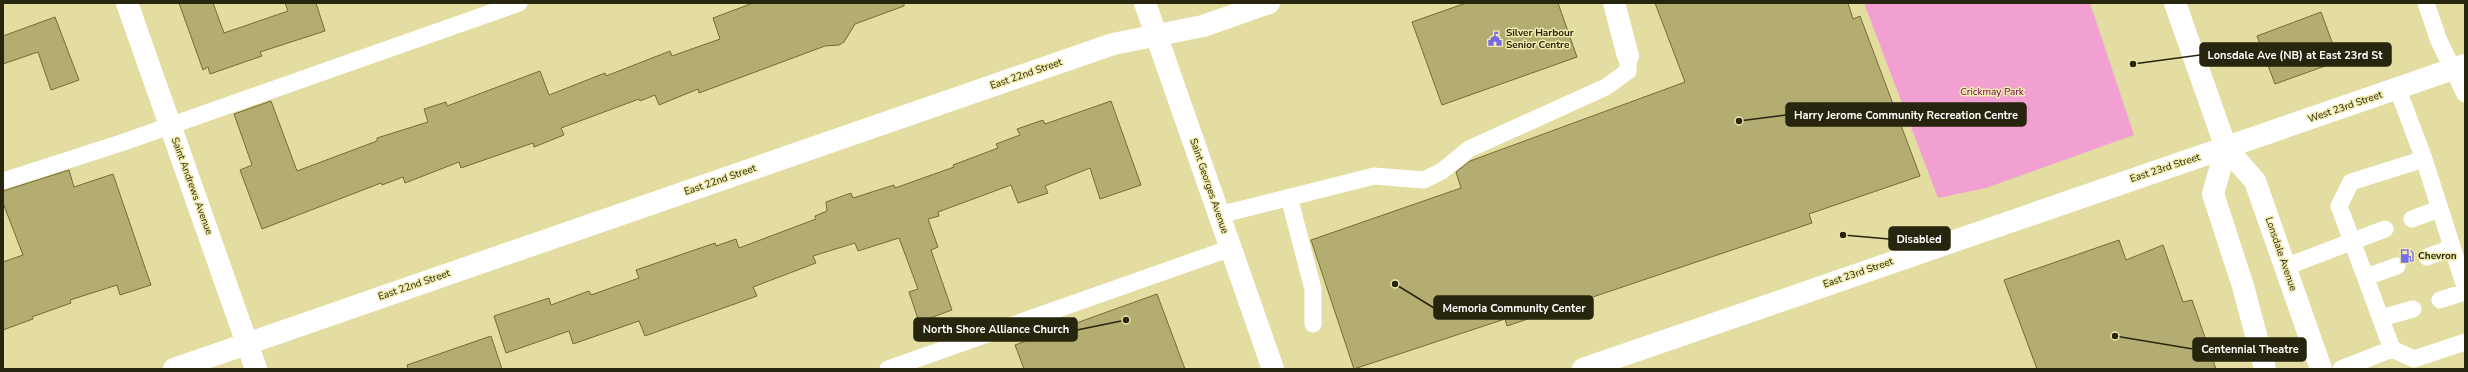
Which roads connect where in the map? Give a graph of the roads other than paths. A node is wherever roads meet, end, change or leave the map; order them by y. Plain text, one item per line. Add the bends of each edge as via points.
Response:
1 (127, 3) edge
2 (519, 3) edge
3 (1145, 3) edge
4 (1269, 3) edge
5 (1614, 3) edge
6 (2175, 3) edge
7 (2426, 3) edge
8 (1156, 34) junction
9 (1628, 56) joint
10 (2459, 67) edge
11 (2398, 90) junction
12 (2465, 94) edge
13 (170, 125) junction
14 (2226, 148) junction
15 (2424, 159) junction
16 (3, 182) edge
17 (1289, 197) junction
18 (2439, 209) junction
19 (1219, 215) junction
20 (2412, 219) dead end
21 (2385, 229) dead end
22 (2352, 241) junction
23 (1231, 248) junction
24 (2452, 248) junction
25 (2427, 257) dead end
26 (2397, 266) dead end
27 (2285, 267) junction
28 (2366, 277) junction
29 (2465, 287) edge
30 (2465, 292) edge
31 (2440, 300) dead end
32 (2414, 309) dead end
33 (2381, 318) junction
34 (1313, 324) dead end
35 (2465, 342) edge
36 (247, 343) junction
37 (2392, 349) junction
38 (174, 369) edge
39 (256, 369) edge
40 (888, 369) edge
41 (1273, 369) edge
42 (1582, 369) edge
43 (2265, 369) edge
44 (2321, 369) edge
45 (2340, 369) edge

1 - 13 street, Saint Andrews Avenue
2 - 13 lane
3 - 8 street, Saint Georges Avenue
4 - 8 street, East 22nd Street via 1203,26
5 - 9 street
6 - 14 street, Lonsdale Avenue
7 - 10 lane via 2439,41
8 - 19 street, Saint Georges Avenue
8 - 36 street, East 22nd Street via 1113,44
9 - 17 lane via 1628,71 1606,87 1469,149 1442,171 1424,180 1374,176
10 - 11 street, West 23rd Street
10 - 12 lane
11 - 14 street, West 23rd Street
11 - 15 lane
13 - 16 lane
13 - 36 street, Saint Andrews Avenue
14 - 27 street, Lonsdale Avenue via 2255,180
14 - 42 street, East 23rd Street
14 - 43 street via 2214,194 2243,286
15 - 18 lane
15 - 22 lane via 2351,182 2339,206
17 - 19 lane
17 - 34 lane via 1312,290
18 - 20 lane
18 - 24 lane
19 - 23 street, Saint Georges Avenue
21 - 22 lane
22 - 27 lane
22 - 28 lane
23 - 40 lane
23 - 41 street, Saint Georges Avenue
24 - 25 lane
24 - 29 lane
26 - 28 lane
27 - 44 street, Lonsdale Avenue
28 - 33 lane
30 - 31 lane
32 - 33 lane
33 - 37 lane
35 - 37 lane via 2414,359
36 - 38 street, East 22nd Street
36 - 39 street, Saint Andrews Avenue
37 - 45 lane

